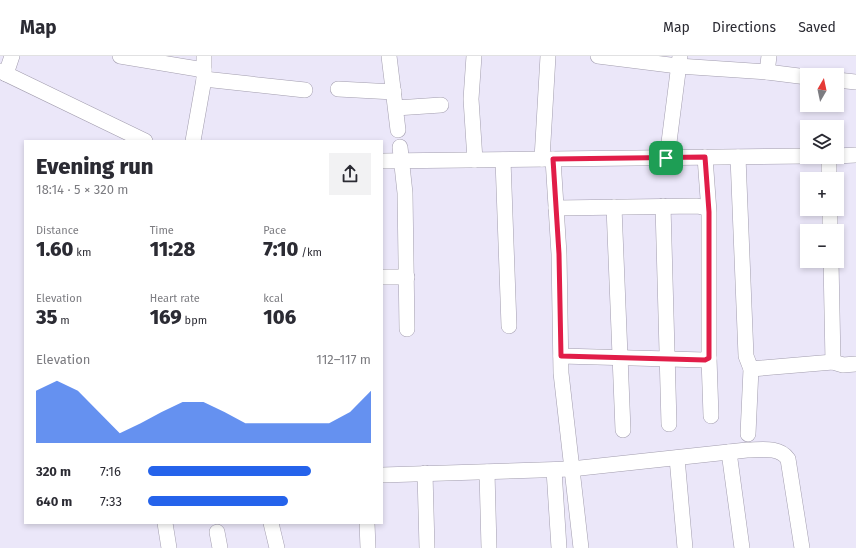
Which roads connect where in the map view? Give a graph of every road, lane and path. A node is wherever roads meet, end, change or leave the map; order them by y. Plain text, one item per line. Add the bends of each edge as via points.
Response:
1 (12, 56) edge
2 (120, 56) edge
3 (389, 56) edge
4 (474, 56) edge
5 (548, 56) edge
6 (598, 56) edge
7 (769, 56) edge
8 (679, 61) edge
9 (204, 68) edge
10 (767, 72) junction
11 (3, 73) edge
12 (800, 75) edge
13 (844, 81) edge
14 (856, 82) edge
15 (338, 89) dead end
16 (305, 90) dead end
17 (394, 92) junction
18 (441, 105) dead end
19 (396, 108) junction
20 (398, 130) dead end
21 (143, 140) edge
22 (193, 140) edge
23 (401, 154) junction
24 (856, 155) edge
25 (800, 156) edge
26 (844, 156) edge
27 (705, 157) junction
28 (738, 157) junction
29 (666, 158) junction
30 (547, 159) junction
31 (475, 160) junction
32 (503, 160) junction
33 (383, 161) edge
34 (663, 206) junction
35 (614, 207) junction
36 (556, 208) junction
37 (707, 208) junction
38 (831, 268) edge
39 (407, 276) junction
40 (383, 277) edge
41 (509, 326) dead end
42 (407, 329) dead end
43 (561, 356) junction
44 (621, 358) junction
45 (709, 358) junction
46 (668, 359) junction
47 (833, 362) junction
48 (856, 364) edge
49 (751, 369) junction
50 (711, 416) dead end
51 (669, 424) dead end
52 (623, 430) dead end
53 (748, 434) dead end
54 (729, 452) junction
55 (677, 458) junction
56 (572, 469) junction
57 (554, 470) junction
58 (487, 472) junction
59 (425, 473) junction
60 (383, 475) edge
61 (165, 524) edge
62 (271, 524) edge
63 (367, 524) edge
64 (217, 532) dead end
65 (169, 548) edge
66 (220, 548) edge
67 (277, 548) edge
68 (368, 548) edge
69 (427, 548) edge
70 (489, 548) edge
71 (559, 548) edge
72 (581, 548) edge
73 (685, 548) edge
74 (742, 548) edge
75 (802, 548) edge

1 - 11 street
2 - 9 street
3 - 17 street
4 - 31 street via 471,99
5 - 30 street
6 - 8 street
7 - 10 street
8 - 10 street
8 - 29 street
9 - 16 street
9 - 22 street
10 - 12 street
11 - 21 street
13 - 14 street
15 - 17 street
17 - 19 street
18 - 19 street
19 - 20 street
23 - 31 street
23 - 33 street
23 - 39 street via 405,193
24 - 26 street
25 - 28 street
27 - 28 street
27 - 29 street
27 - 37 street
28 - 49 street via 746,356
29 - 30 street
30 - 32 street
30 - 36 street
31 - 32 street
32 - 41 street
34 - 35 street
34 - 37 street
34 - 46 street
35 - 36 street
35 - 44 street
36 - 43 street
37 - 45 street
38 - 47 street
39 - 40 street
39 - 42 street
43 - 44 street
43 - 56 street
44 - 46 street
44 - 52 street
45 - 46 street
45 - 50 street
46 - 51 street
47 - 48 street via 843,365
47 - 49 street
49 - 53 street
54 - 55 street
54 - 74 street
54 - 75 street via 768,449 785,454 790,466
55 - 56 street
55 - 73 street
56 - 57 street
56 - 72 street
57 - 58 street
57 - 71 street
58 - 59 street
58 - 70 street
59 - 60 street
59 - 69 street
61 - 65 street
62 - 67 street
63 - 68 street
64 - 66 street

